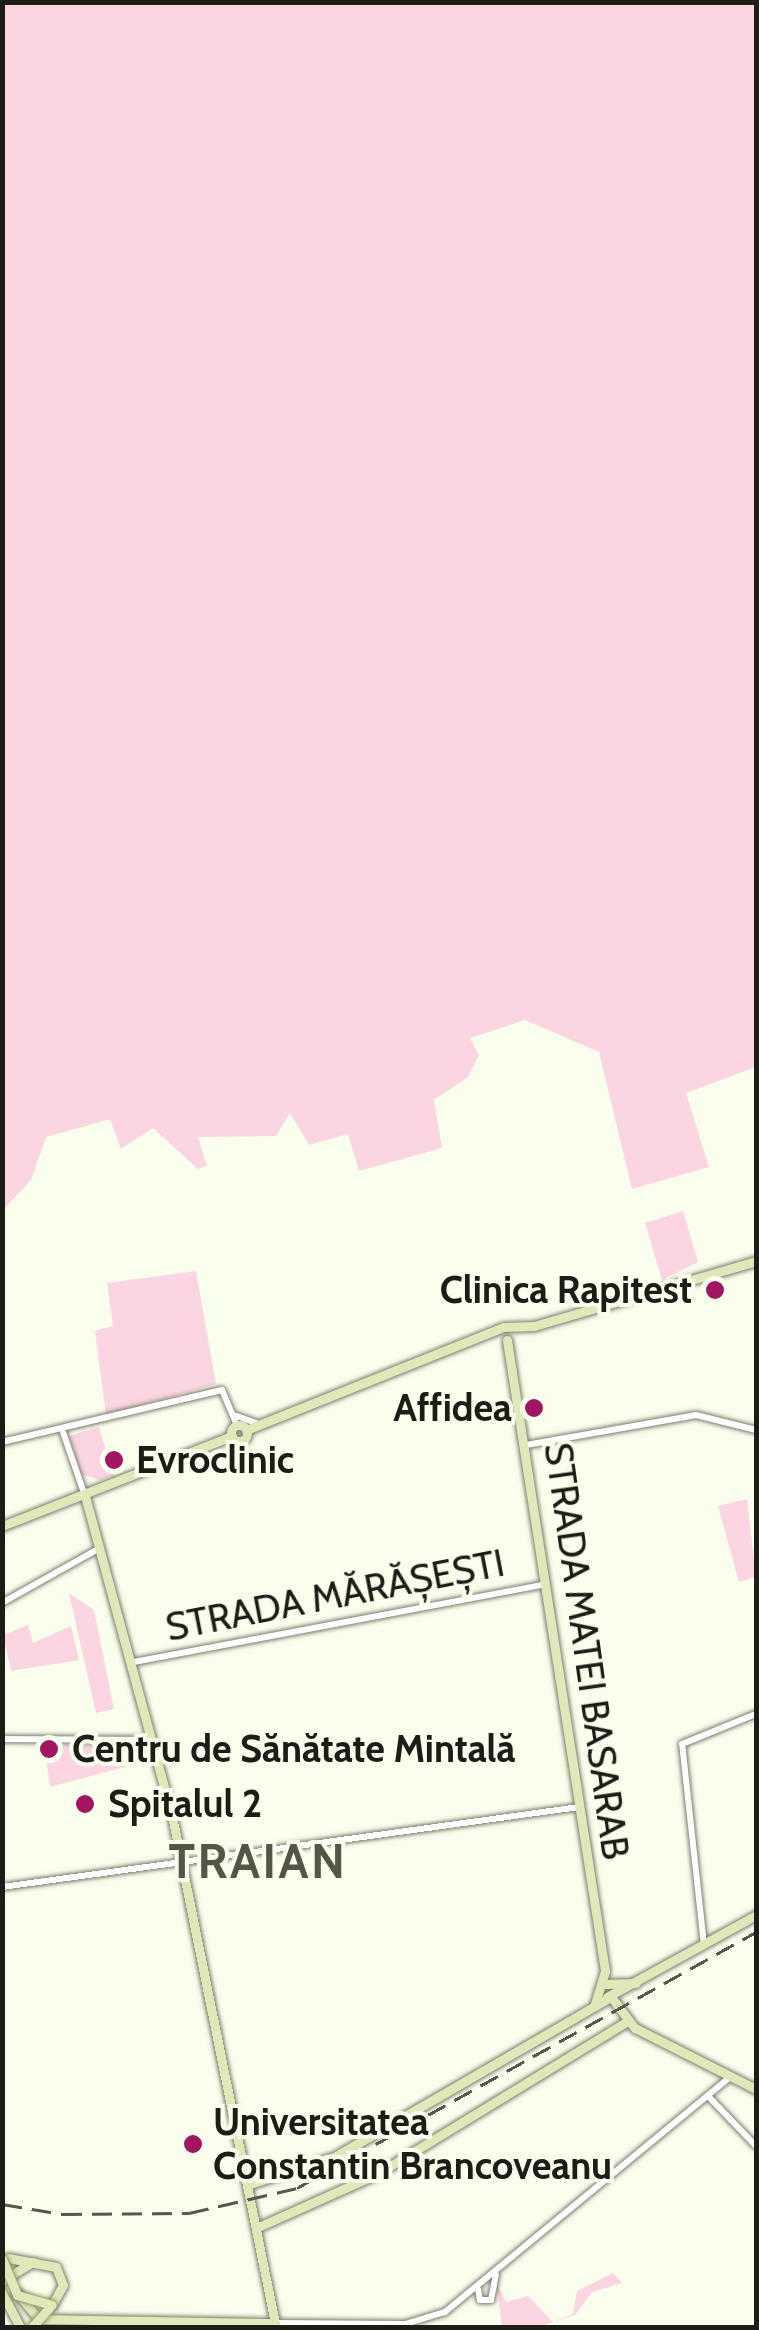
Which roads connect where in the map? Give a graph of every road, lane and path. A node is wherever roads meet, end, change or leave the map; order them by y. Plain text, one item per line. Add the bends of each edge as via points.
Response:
1 (756, 1261) edge
2 (506, 1336) junction
3 (232, 1414) junction
4 (260, 1424) junction
5 (756, 1430) edge
6 (238, 1431) junction
7 (63, 1432) junction
8 (2, 1442) edge
9 (526, 1444) junction
10 (85, 1496) junction
11 (2, 1526) edge
12 (102, 1547) junction
13 (546, 1584) junction
14 (2, 1603) edge
15 (134, 1662) junction
16 (756, 1714) edge
17 (2, 1739) edge
18 (153, 1740) junction
19 (580, 1807) junction
20 (182, 1862) junction
21 (2, 1886) edge
22 (756, 1915) edge
23 (704, 1945) junction
24 (612, 1993) junction
25 (626, 2022) junction
26 (731, 2075) junction
27 (756, 2089) edge
28 (710, 2097) junction
29 (756, 2146) edge
30 (247, 2185) junction
31 (256, 2228) junction
32 (4, 2258) edge
33 (36, 2260) junction
34 (2, 2272) edge
35 (496, 2273) junction
36 (15, 2276) junction
37 (2, 2281) edge
38 (480, 2287) junction
39 (494, 2289) junction
40 (2, 2293) edge
41 (17, 2294) junction
42 (479, 2299) junction
43 (462, 2301) junction
44 (52, 2305) junction
45 (16, 2308) junction
46 (28, 2325) edge
47 (276, 2326) edge

1 - 2 main road
2 - 4 main road
2 - 9 main road, STRADA MATEI BASARAB
3 - 4 street
3 - 6 street
3 - 7 street via 222,1390
4 - 6 main road
5 - 9 street via 696,1415
6 - 10 main road
7 - 8 street
7 - 10 street
9 - 13 main road, STRADA MATEI BASARAB
10 - 11 main road
10 - 12 main road
12 - 14 street
12 - 15 main road
13 - 15 street, STRADA MĂRĂȘEȘTI
13 - 19 main road, STRADA MATEI BASARAB
15 - 18 main road
16 - 23 street via 682,1744
17 - 18 street
18 - 20 main road
19 - 20 street
19 - 24 main road, STRADA MATEI BASARAB
20 - 21 street
20 - 30 main road
22 - 23 main road
23 - 24 main road
24 - 25 main road, STRADA MATEI BASARAB
24 - 30 main road via 336,2156
25 - 26 main road
25 - 31 main road via 372,2177
26 - 27 main road
26 - 28 street
28 - 29 street
28 - 35 street
30 - 31 main road
31 - 47 main road
32 - 33 main road
32 - 36 main road
32 - 41 main road, bridge
33 - 36 main road
33 - 44 main road via 58,2270 62,2291
34 - 45 main road, bridge
35 - 38 street
35 - 39 street
36 - 37 main road
36 - 41 main road
37 - 41 main road
38 - 39 street
38 - 42 street
38 - 43 street
39 - 42 street via 492,2300
40 - 45 main road
41 - 44 main road, bridge
41 - 46 main road
42 - 43 street
43 - 47 street via 404,2324
44 - 46 main road, bridge
45 - 46 main road
46 - 47 main road

